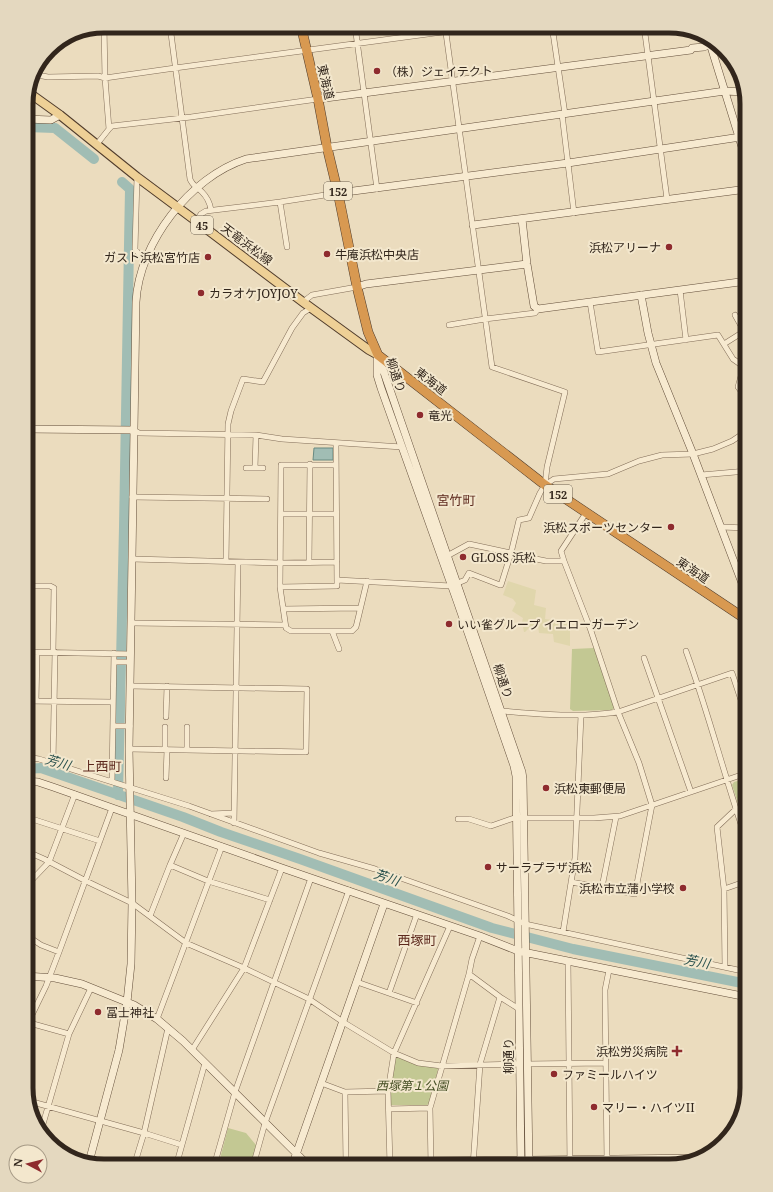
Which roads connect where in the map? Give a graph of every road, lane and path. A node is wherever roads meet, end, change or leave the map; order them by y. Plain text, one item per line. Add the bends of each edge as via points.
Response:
1 (104, 33) edge
2 (171, 33) edge
3 (302, 33) edge
4 (356, 33) edge
5 (423, 33) edge
6 (446, 33) edge
7 (553, 33) edge
8 (645, 33) edge
9 (358, 44) junction
10 (707, 44) edge
11 (713, 49) edge
12 (306, 51) junction
13 (648, 55) junction
14 (558, 67) junction
15 (175, 68) junction
16 (39, 75) edge
17 (105, 78) junction
18 (452, 81) junction
19 (725, 91) junction
20 (739, 92) edge
21 (364, 93) junction
22 (34, 96) edge
23 (318, 99) junction
24 (654, 102) junction
25 (563, 114) junction
26 (60, 115) junction
27 (182, 118) junction
28 (33, 119) edge
29 (459, 128) junction
30 (109, 129) junction
31 (739, 137) junction
32 (740, 140) edge
33 (370, 141) junction
34 (97, 144) junction
35 (327, 147) junction
36 (660, 149) junction
37 (568, 162) junction
38 (466, 176) junction
39 (136, 177) junction
40 (196, 188) junction
41 (377, 189) junction
42 (740, 190) edge
43 (338, 193) junction
44 (667, 199) junction
45 (280, 202) junction
46 (178, 207) junction
47 (211, 210) junction
48 (574, 213) junction
49 (522, 219) junction
50 (196, 220) junction
51 (473, 225) junction
52 (287, 247) dead end
53 (147, 257) junction
54 (527, 264) junction
55 (478, 269) junction
56 (740, 282) edge
57 (357, 287) junction
58 (680, 290) junction
59 (642, 295) junction
60 (303, 302) junction
61 (590, 302) junction
62 (311, 308) junction
63 (538, 309) junction
64 (735, 315) dead end
65 (485, 319) junction
66 (740, 323) edge
67 (449, 325) dead end
68 (740, 334) edge
69 (686, 340) junction
70 (651, 344) junction
71 (724, 344) junction
72 (378, 355) junction
73 (740, 364) edge
74 (740, 380) edge
75 (740, 390) edge
76 (33, 429) edge
77 (131, 430) junction
78 (228, 435) junction
79 (256, 435) junction
80 (740, 436) edge
81 (336, 443) junction
82 (402, 446) junction
83 (693, 454) junction
84 (310, 464) junction
85 (336, 465) junction
86 (246, 468) dead end
87 (255, 468) junction
88 (263, 468) dead end
89 (740, 472) edge
90 (701, 475) junction
91 (545, 485) junction
92 (132, 497) junction
93 (227, 498) junction
94 (267, 499) dead end
95 (586, 513) junction
96 (281, 514) junction
97 (309, 514) junction
98 (336, 514) junction
99 (721, 527) junction
100 (740, 528) edge
101 (511, 554) junction
102 (447, 556) junction
103 (132, 559) junction
104 (564, 560) junction
105 (226, 561) junction
106 (238, 562) junction
107 (309, 562) junction
108 (337, 562) junction
109 (281, 563) junction
110 (740, 577) edge
111 (337, 580) junction
112 (368, 581) junction
113 (454, 585) junction
114 (33, 586) edge
115 (280, 587) junction
116 (360, 608) junction
117 (283, 609) junction
118 (740, 615) edge
119 (131, 622) junction
120 (237, 624) junction
121 (285, 625) junction
122 (332, 631) junction
123 (339, 649) dead end
124 (686, 651) dead end
125 (33, 652) edge
126 (37, 652) junction
127 (54, 652) junction
128 (116, 654) junction
129 (128, 654) junction
130 (644, 658) dead end
131 (116, 662) junction
132 (128, 662) junction
133 (698, 685) junction
134 (130, 686) junction
135 (167, 686) junction
136 (236, 687) junction
137 (740, 697) edge
138 (658, 698) junction
139 (36, 701) joint
140 (54, 701) junction
141 (113, 702) junction
142 (502, 711) junction
143 (618, 712) junction
144 (581, 716) junction
145 (166, 717) dead end
146 (114, 726) junction
147 (126, 726) junction
148 (165, 727) dead end
149 (187, 727) dead end
150 (129, 749) junction
151 (166, 750) junction
152 (187, 750) junction
153 (235, 751) junction
154 (33, 758) edge
155 (53, 763) junction
156 (740, 775) edge
157 (166, 778) dead end
158 (726, 779) junction
159 (33, 782) edge
160 (114, 783) junction
161 (128, 788) junction
162 (691, 792) junction
163 (75, 794) junction
164 (652, 805) junction
165 (112, 808) junction
166 (736, 809) junction
167 (130, 811) junction
168 (234, 813) junction
169 (208, 814) junction
170 (616, 817) junction
171 (520, 818) junction
172 (577, 818) junction
173 (33, 820) edge
174 (458, 820) dead end
175 (740, 821) edge
176 (234, 823) junction
177 (63, 828) junction
178 (184, 833) junction
179 (100, 841) junction
180 (222, 846) junction
181 (33, 853) edge
182 (49, 862) junction
183 (170, 865) junction
184 (282, 868) junction
185 (311, 878) junction
186 (33, 879) edge
187 (86, 881) junction
188 (208, 881) junction
189 (571, 882) junction
190 (740, 883) edge
191 (602, 887) junction
192 (724, 889) junction
193 (349, 890) junction
194 (270, 900) junction
195 (132, 903) junction
196 (384, 904) junction
197 (417, 914) junction
198 (150, 916) junction
199 (522, 923) junction
200 (450, 926) junction
201 (563, 932) junction
202 (480, 936) junction
203 (33, 940) edge
204 (186, 943) junction
205 (522, 950) junction
206 (59, 952) junction
207 (568, 961) junction
208 (725, 967) junction
209 (244, 968) junction
210 (609, 970) junction
211 (740, 970) edge
212 (470, 974) junction
213 (33, 977) edge
214 (49, 978) junction
215 (357, 982) junction
216 (274, 983) junction
217 (92, 988) junction
218 (389, 993) junction
219 (500, 996) junction
220 (740, 996) edge
221 (309, 999) junction
222 (127, 1002) junction
223 (417, 1003) junction
224 (519, 1009) junction
225 (33, 1011) edge
226 (157, 1019) junction
227 (343, 1022) junction
228 (33, 1025) edge
229 (168, 1028) junction
230 (69, 1034) junction
231 (192, 1050) junction
232 (394, 1053) junction
233 (205, 1062) junction
234 (568, 1063) junction
235 (605, 1063) junction
236 (480, 1064) junction
237 (523, 1064) junction
238 (442, 1066) junction
239 (321, 1083) junction
240 (388, 1091) junction
241 (235, 1092) junction
242 (345, 1092) junction
243 (35, 1103) edge
244 (48, 1107) junction
245 (430, 1108) junction
246 (389, 1109) junction
247 (100, 1122) junction
248 (265, 1123) junction
249 (43, 1126) edge
250 (144, 1133) junction
251 (182, 1145) junction
252 (296, 1153) junction
253 (90, 1158) edge
254 (136, 1159) edge
255 (178, 1159) edge
256 (216, 1159) edge
257 (255, 1159) edge
258 (294, 1159) edge
259 (302, 1159) edge
260 (346, 1159) edge
261 (390, 1159) edge
262 (431, 1159) edge
263 (472, 1159) edge
264 (521, 1159) edge
265 (529, 1159) edge
266 (570, 1159) edge
267 (606, 1159) edge

1 - 17 street
2 - 15 street
3 - 12 highway, 東海道 / 152
4 - 9 street
5 - 9 street
6 - 18 street
7 - 14 street
8 - 13 street
9 - 12 street
9 - 21 street
10 - 13 street via 691,50
11 - 19 street
12 - 15 street
12 - 23 highway, 東海道 / 152
13 - 14 street
13 - 24 street
14 - 18 street
14 - 25 street
15 - 17 street
15 - 27 street
16 - 17 street
17 - 30 street
18 - 21 street
18 - 29 street
19 - 20 street
19 - 24 street
19 - 31 street
21 - 23 street
21 - 33 street
22 - 26 main road, 天竜浜松線 / 45
23 - 27 street
23 - 35 highway, 東海道 / 152
24 - 25 street
24 - 36 street
25 - 29 street
25 - 37 street
26 - 28 street via 51,120
26 - 34 main road, 天竜浜松線 / 45
27 - 30 street via 112,126
27 - 40 street via 190,179
29 - 33 street
29 - 38 street
30 - 34 street
31 - 32 street
31 - 36 street
33 - 35 street
33 - 41 street
34 - 39 main road, 天竜浜松線 / 45
35 - 40 street via 246,159 222,169
35 - 43 highway, 東海道 / 152
36 - 37 street
36 - 44 street
37 - 38 street
37 - 48 street
38 - 41 street
38 - 51 street
39 - 46 main road, 天竜浜松線 / 45
39 - 53 street via 135,249
40 - 46 street
40 - 47 street via 209,202
41 - 43 street
42 - 44 street
43 - 45 street
43 - 57 highway, 東海道 / 152
44 - 48 street
45 - 47 street
45 - 52 street
46 - 50 main road, 天竜浜松線 / 45
46 - 53 street
47 - 50 street via 202,213
48 - 49 street
49 - 51 street
49 - 54 street
50 - 60 main road, 天竜浜松線 / 45
51 - 55 street
53 - 77 street via 136,295
54 - 55 street
54 - 63 street via 534,306
55 - 57 street
55 - 65 street
56 - 58 street
57 - 60 street via 312,295
57 - 72 highway, 東海道 / 152 via 368,332
58 - 59 street
58 - 69 street
59 - 61 street
59 - 70 street
60 - 62 main road, 天竜浜松線 / 45
61 - 63 street
61 - 70 street via 598,352
62 - 72 main road, 天竜浜松線 / 45
62 - 78 street via 303,313 292,328 263,382 243,379 229,418
63 - 65 street via 535,313
64 - 66 street
65 - 67 street
65 - 91 street via 492,367 565,392
68 - 71 street
69 - 70 street
69 - 71 street via 718,335
70 - 83 street
71 - 73 street via 733,359
72 - 82 street, 柳通り via 377,374
72 - 91 highway, 東海道 / 152
72 - 102 street, 柳通り
74 - 75 street
76 - 77 street
77 - 78 street via 139,433
77 - 92 street
78 - 79 street
78 - 93 street
79 - 81 street
79 - 87 street
80 - 83 street via 732,441
81 - 82 street
81 - 85 street
82 - 113 street, 柳通り
83 - 90 street
83 - 91 street via 662,455 608,474 554,479
84 - 85 street
84 - 96 street via 281,465
84 - 97 street
85 - 98 street
86 - 87 street
87 - 88 street
89 - 90 street
90 - 99 street
91 - 95 highway, 東海道 / 152
91 - 101 street via 529,518 518,520
92 - 93 street
92 - 103 street
93 - 94 street
93 - 105 street
95 - 104 street via 562,551
95 - 118 highway, 東海道 / 152
96 - 97 street
96 - 109 street
97 - 98 street
97 - 107 street
98 - 108 street
99 - 100 street
99 - 110 street
101 - 102 street via 469,544
101 - 104 street via 546,562
101 - 113 street via 501,585 469,573 465,580
102 - 113 street, 柳通り
103 - 105 street
103 - 119 street
104 - 143 street
105 - 106 street
106 - 109 street
106 - 120 street
107 - 108 street
107 - 109 street
108 - 111 street
109 - 115 street
111 - 112 street
111 - 115 street via 337,586
112 - 113 street
112 - 116 street
113 - 142 street, 柳通り
113 - 171 street, 柳通り via 514,766
114 - 127 street via 54,588
115 - 117 street
116 - 117 street
116 - 122 street via 354,630
117 - 121 street
119 - 120 street
119 - 129 street
120 - 121 street
120 - 136 street
121 - 122 street via 291,631
122 - 123 street
124 - 133 street
125 - 126 street
126 - 127 street
126 - 139 street
127 - 128 street
127 - 140 street
128 - 129 street
128 - 131 street
129 - 132 street
130 - 138 street
131 - 132 street
131 - 141 street
132 - 134 street
133 - 137 street via 732,673
133 - 138 street
133 - 158 street
134 - 135 street
134 - 147 street
135 - 136 street
135 - 145 street
136 - 153 street
136 - 153 street via 307,688 306,752
138 - 143 street
138 - 162 street
139 - 140 street
140 - 141 street
140 - 155 street
141 - 146 street
142 - 144 street
142 - 171 street, 柳通り via 522,772
143 - 144 street
143 - 164 street via 639,762
144 - 172 street
146 - 147 street
146 - 160 street
147 - 150 street
148 - 151 street
149 - 152 street
150 - 151 street
150 - 161 street
151 - 152 street
151 - 157 street
152 - 153 street
153 - 168 street
154 - 155 street
155 - 160 street
156 - 158 street
158 - 162 street
158 - 166 street
159 - 163 street
160 - 161 street
161 - 167 street
161 - 169 street
162 - 164 street
163 - 165 street
163 - 177 street
164 - 170 street
164 - 191 street via 635,894
165 - 167 street
165 - 179 street
166 - 175 street
166 - 192 street via 717,826
167 - 178 street
167 - 195 street
168 - 169 street
168 - 176 street
169 - 176 street
170 - 172 street
170 - 191 street
171 - 172 street
171 - 174 street via 491,826 470,819
171 - 199 street, 柳通り
172 - 189 street
173 - 177 street
176 - 199 street via 319,854 375,869
177 - 179 street
177 - 182 street
178 - 180 street
178 - 183 street
179 - 187 street
180 - 184 street
180 - 188 street
181 - 182 street
182 - 186 street
182 - 187 street
183 - 188 street
183 - 198 street
184 - 185 street
184 - 194 street
185 - 193 street
185 - 216 street
187 - 195 street
187 - 206 street
188 - 194 street
188 - 204 street
189 - 191 street
189 - 201 street
190 - 192 street
192 - 208 street
193 - 196 street
193 - 221 street
194 - 209 street
195 - 198 street
195 - 222 street
196 - 197 street
196 - 215 street
197 - 200 street
197 - 218 street
198 - 204 street
199 - 201 street
199 - 205 street, 柳通り
200 - 202 street
200 - 223 street
201 - 208 street
202 - 205 street
202 - 212 street
203 - 206 street
204 - 209 street
204 - 226 street
205 - 207 street
205 - 224 street, 柳通り
205 - 237 street, 柳通り
206 - 214 street
207 - 210 street
207 - 234 street
208 - 211 street
209 - 216 street
209 - 231 street
210 - 220 street
210 - 235 street via 605,990
212 - 219 street
212 - 238 street
213 - 214 street
214 - 217 street
214 - 225 street
215 - 218 street
215 - 227 street
216 - 221 street
216 - 241 street
217 - 222 street
217 - 230 street
218 - 223 street
219 - 224 street
219 - 236 street
221 - 227 street
221 - 248 street
222 - 226 street
222 - 247 street via 118,1054
223 - 232 street
224 - 237 street, 柳通り
226 - 229 street
227 - 232 street
227 - 239 street
228 - 230 street
229 - 231 street
229 - 250 street
230 - 244 street
231 - 233 street
232 - 238 street via 418,1063
232 - 240 street
233 - 241 street
233 - 251 street
234 - 235 street
234 - 237 street
234 - 266 street
235 - 267 street
236 - 237 street
236 - 238 street
236 - 263 street
237 - 264 street, 柳通り
237 - 265 street, 柳通り
238 - 245 street
239 - 242 street
239 - 252 street
240 - 242 street
240 - 246 street
241 - 248 street
241 - 256 street
242 - 260 street
243 - 244 street
244 - 247 street
244 - 249 street
245 - 246 street
245 - 262 street
246 - 261 street
247 - 250 street
247 - 253 street
248 - 252 street
248 - 257 street
250 - 251 street
250 - 254 street
251 - 255 street
252 - 258 street
252 - 259 street

